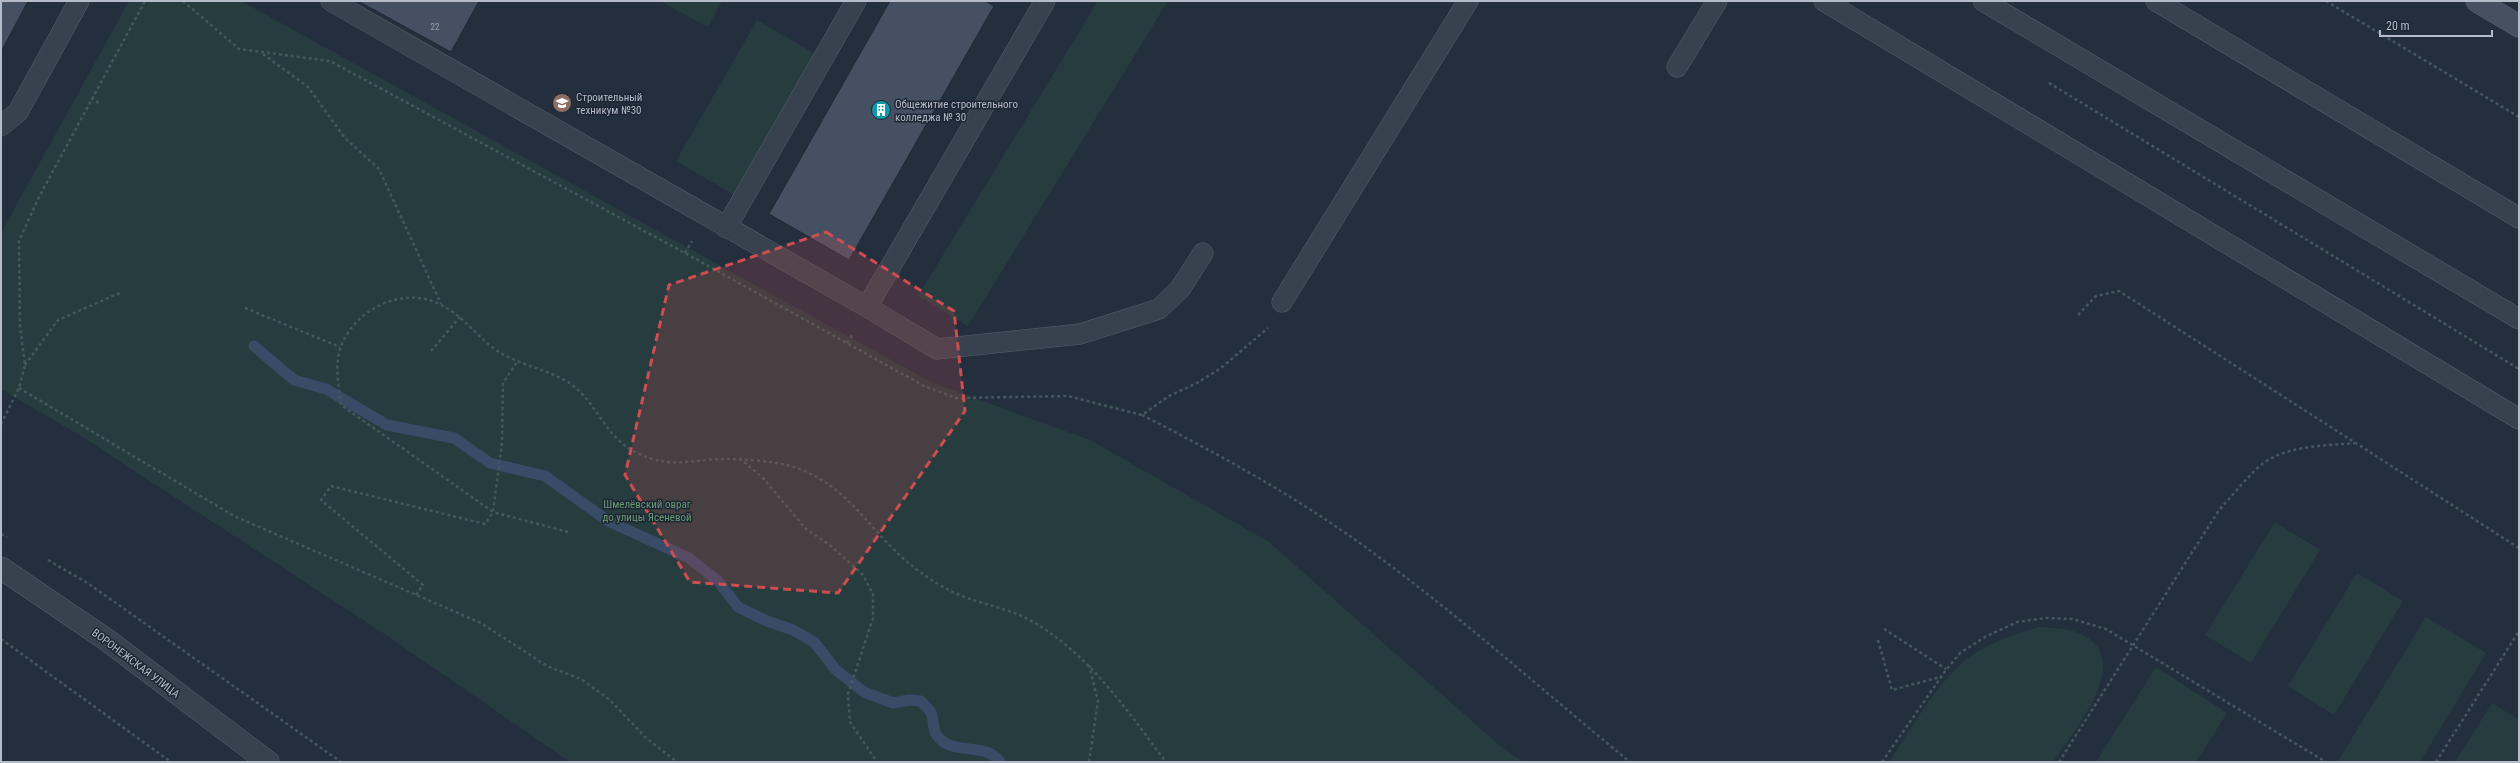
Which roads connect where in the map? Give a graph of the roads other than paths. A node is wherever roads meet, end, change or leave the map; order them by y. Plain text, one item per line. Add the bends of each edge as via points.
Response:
1 (79, 1) edge
2 (331, 1) edge
3 (856, 1) edge
4 (1045, 1) edge
5 (1468, 1) edge
6 (1717, 1) edge
7 (1824, 1) edge
8 (1983, 1) edge
9 (2156, 1) edge
10 (2477, 1) edge
11 (2519, 26) edge
12 (1677, 67) dead end
13 (1, 126) edge
14 (2519, 218) edge
15 (726, 228) junction
16 (1203, 253) dead end
17 (1282, 302) dead end
18 (867, 307) junction
19 (2519, 319) edge
20 (2519, 420) edge
21 (1, 568) edge
22 (268, 762) edge

1 - 13 lane via 18,112
2 - 15 lane
3 - 15 lane
4 - 18 lane
5 - 17 lane
6 - 12 lane
7 - 20 lane
8 - 19 lane
9 - 14 lane
10 - 11 main road
15 - 18 lane
16 - 18 lane via 1180,289 1159,309 1080,334 937,349
21 - 22 street, ВОРОНЕЖСКАЯ УЛИЦА via 107,640

